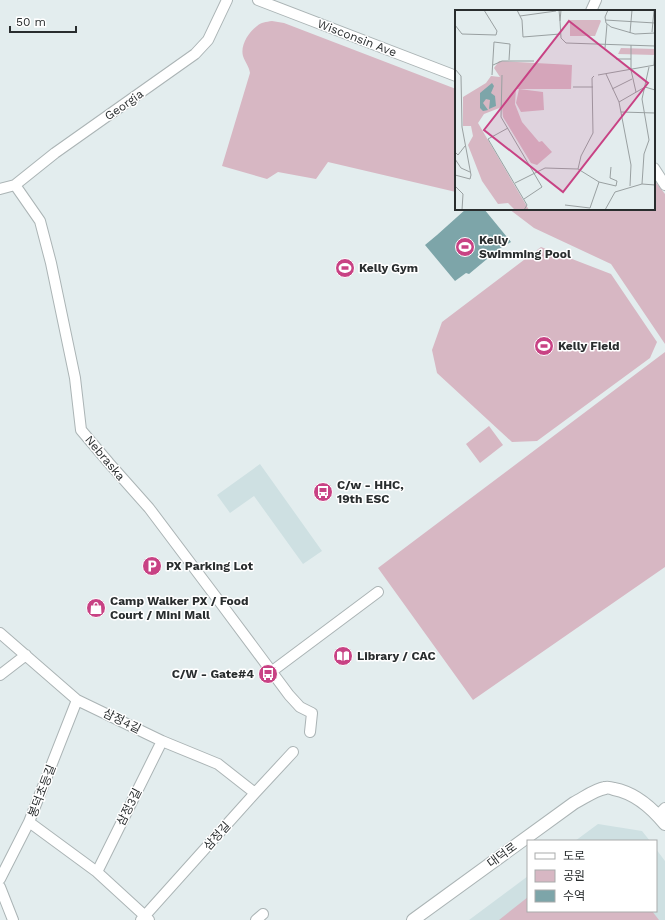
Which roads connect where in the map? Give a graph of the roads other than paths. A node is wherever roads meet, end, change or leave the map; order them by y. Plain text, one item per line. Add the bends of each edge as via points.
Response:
1 (227, 0) edge
2 (258, 0) edge
3 (596, 0) edge
4 (591, 10) edge
5 (455, 76) edge
6 (655, 169) edge
7 (665, 184) edge
8 (14, 185) junction
9 (0, 189) edge
10 (378, 592) dead end
11 (0, 633) edge
12 (26, 655) junction
13 (271, 672) junction
14 (0, 675) edge
15 (77, 700) junction
16 (310, 732) dead end
17 (162, 741) junction
18 (293, 752) dead end
19 (255, 793) junction
20 (662, 816) edge
21 (29, 822) junction
22 (97, 872) junction
23 (0, 879) edge
24 (0, 887) edge
25 (145, 919) edge
26 (14, 920) edge
27 (412, 920) edge

1 - 8 street, Georgia via 208,40 195,54
2 - 5 street, Wisconsin Ave
3 - 4 street
6 - 7 street
8 - 9 street, Georgia
8 - 13 street, Nebraska via 40,221 76,378 81,430 149,508
10 - 13 street
11 - 12 street, 삼정4길
12 - 14 street
12 - 15 street, 삼정4길
13 - 16 street, Nebraska via 289,696 300,707 312,713
15 - 17 street, 삼정4길
15 - 21 street, 봉덕초등길
17 - 19 street, 삼정4길 via 218,764
17 - 22 street, 삼정3길
18 - 19 street, 삼정길
19 - 25 street, 삼정길
20 - 27 main road, 대덕로 via 623,790 606,787 593,792
21 - 22 street
21 - 23 street, 봉덕초등길
22 - 25 street
24 - 26 street

